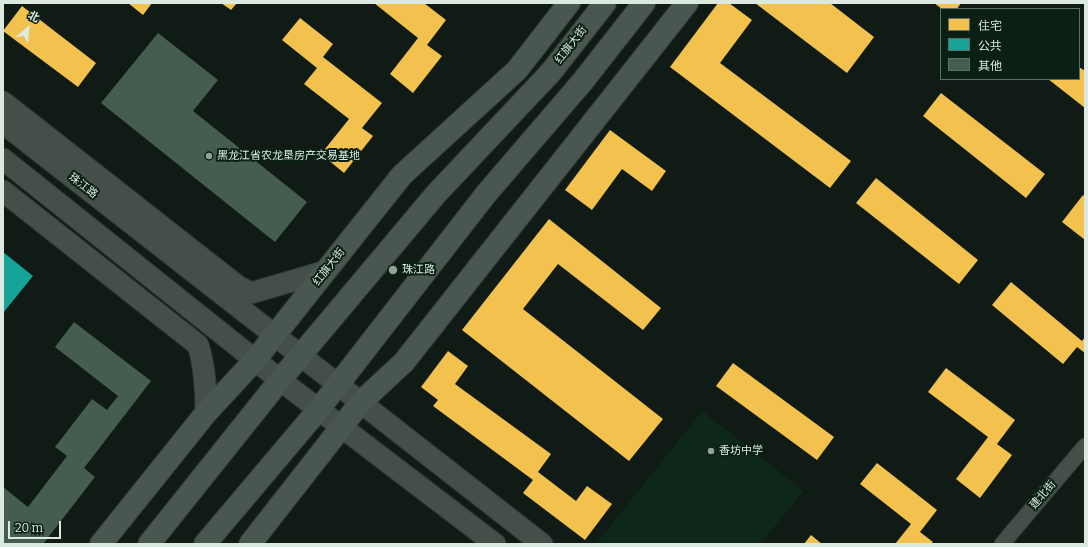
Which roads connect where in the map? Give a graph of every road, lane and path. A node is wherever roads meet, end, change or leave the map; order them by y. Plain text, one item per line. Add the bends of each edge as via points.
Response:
1 (569, 3) edge
2 (604, 3) edge
3 (644, 3) edge
4 (687, 3) edge
5 (3, 102) edge
6 (3, 123) edge
7 (3, 159) edge
8 (3, 192) edge
9 (326, 271) junction
10 (275, 335) junction
11 (301, 356) junction
12 (255, 360) junction
13 (280, 380) junction
14 (337, 385) junction
15 (361, 402) junction
16 (319, 409) junction
17 (206, 413) junction
18 (342, 426) junction
19 (1085, 446) edge
20 (101, 544) edge
21 (149, 544) edge
22 (205, 544) edge
23 (250, 544) edge
24 (495, 544) edge
25 (542, 544) edge
26 (1002, 544) edge

1 - 9 main road, 红旗大街 via 517,70 402,175
2 - 11 main road, 红旗大街 via 551,72 436,194
3 - 14 main road via 583,81 486,194
4 - 15 main road via 404,362
5 - 9 main road, 珠江路 via 239,287 251,293
6 - 10 main road, 珠江路
7 - 12 main road
8 - 17 main road via 198,345 203,360
9 - 10 main road, 红旗大街
10 - 11 main road, 珠江路
10 - 12 main road, 红旗大街
11 - 13 main road, 红旗大街
11 - 14 main road, 珠江路
12 - 13 main road
12 - 17 main road, 红旗大街
13 - 16 main road
13 - 21 main road, 红旗大街
14 - 15 main road, 珠江路
14 - 16 main road
15 - 18 main road
15 - 25 main road, 珠江路
16 - 18 main road
16 - 22 main road
17 - 20 main road, 红旗大街
18 - 23 main road
18 - 24 main road
19 - 26 street, 建北街

